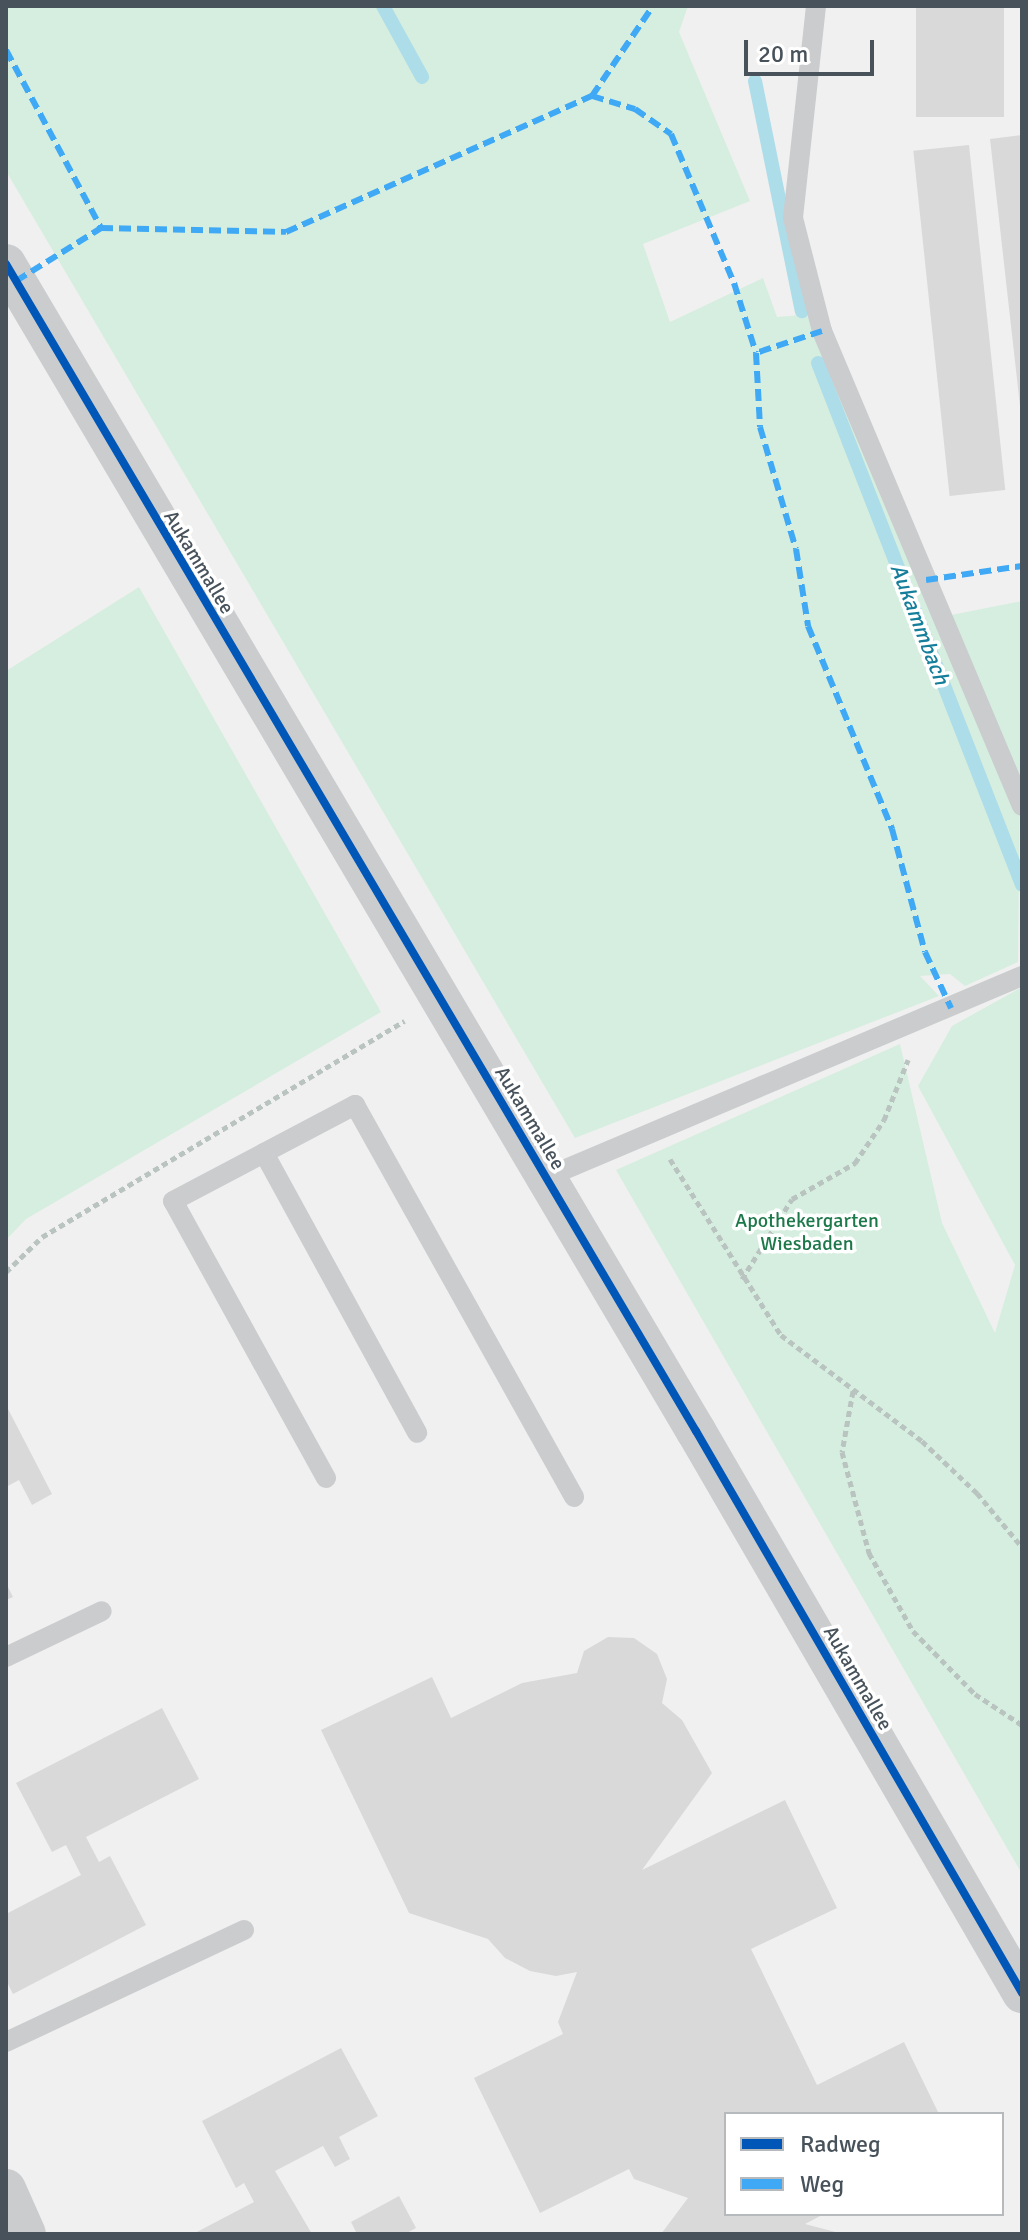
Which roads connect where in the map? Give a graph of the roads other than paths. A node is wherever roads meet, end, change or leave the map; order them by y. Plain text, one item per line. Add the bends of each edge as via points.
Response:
1 (816, 6) edge
2 (6, 264) edge
3 (1022, 806) edge
4 (1022, 976) edge
5 (264, 1153) junction
6 (547, 1177) junction
7 (417, 1433) dead end
8 (326, 1478) dead end
9 (574, 1497) dead end
10 (102, 1611) dead end
11 (6, 1657) edge
12 (244, 1930) dead end
13 (1022, 1993) edge
14 (6, 2042) edge
15 (6, 2189) edge
16 (26, 2234) edge

1 - 3 lane via 793,218 822,331
2 - 6 street, Aukammallee
4 - 6 lane
5 - 7 lane
5 - 8 lane via 173,1201
5 - 9 lane via 355,1105
6 - 13 street, Aukammallee
10 - 11 lane
12 - 14 lane
15 - 16 street

